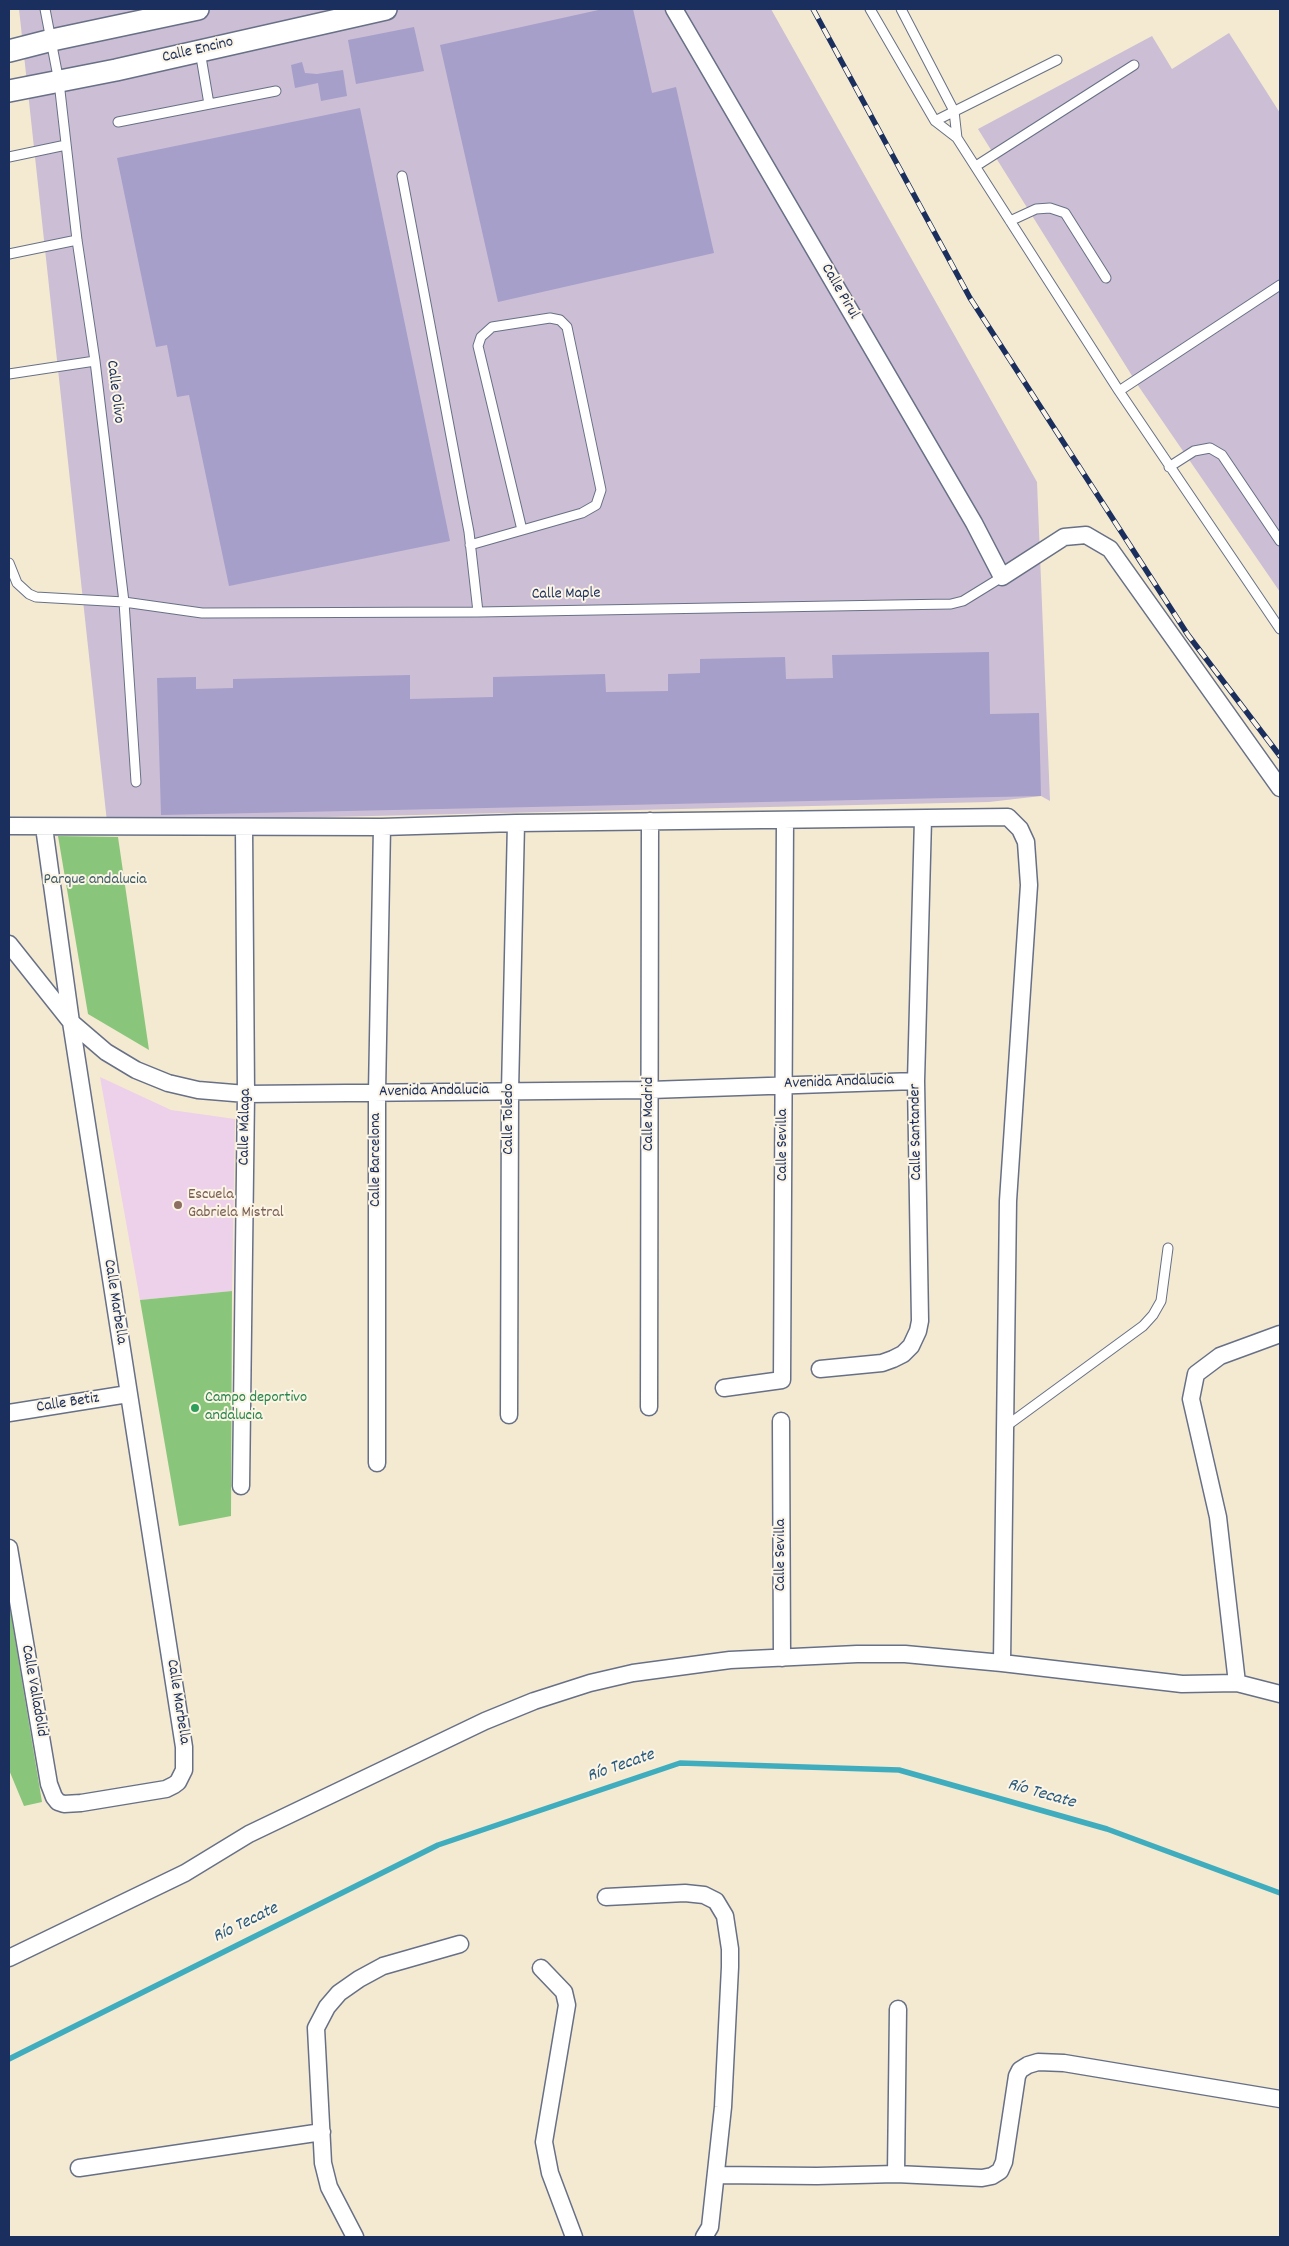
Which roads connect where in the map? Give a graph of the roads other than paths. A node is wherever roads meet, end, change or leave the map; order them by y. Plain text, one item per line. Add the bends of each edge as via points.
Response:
1 (44, 9) edge
2 (198, 9) edge
3 (674, 9) edge
4 (870, 9) edge
5 (901, 9) edge
6 (376, 10) edge
7 (52, 40) junction
8 (9, 51) edge
9 (200, 51) junction
10 (1057, 60) dead end
11 (1134, 65) dead end
12 (59, 82) junction
13 (9, 91) edge
14 (276, 91) dead end
15 (209, 104) junction
16 (954, 111) junction
17 (936, 121) junction
18 (118, 122) dead end
19 (957, 138) junction
20 (66, 145) junction
21 (9, 157) edge
22 (976, 166) junction
23 (402, 176) dead end
24 (1010, 221) junction
25 (77, 240) junction
26 (9, 254) edge
27 (1106, 278) dead end
28 (1280, 286) edge
29 (95, 360) junction
30 (9, 374) edge
31 (1118, 391) junction
32 (1169, 467) junction
33 (522, 530) junction
34 (1280, 542) edge
35 (470, 545) junction
36 (9, 563) edge
37 (1002, 577) junction
38 (124, 602) junction
39 (478, 612) junction
40 (1280, 629) edge
41 (136, 782) dead end
42 (1280, 788) edge
43 (923, 819) junction
44 (785, 820) junction
45 (650, 821) junction
46 (516, 823) junction
47 (9, 826) edge
48 (44, 826) junction
49 (382, 827) junction
50 (244, 828) junction
51 (9, 944) edge
52 (71, 1022) junction
53 (916, 1081) junction
54 (784, 1085) junction
55 (650, 1090) junction
56 (510, 1091) junction
57 (377, 1092) junction
58 (246, 1094) junction
59 (1168, 1248) dead end
60 (1280, 1334) edge
61 (820, 1369) dead end
62 (724, 1388) dead end
63 (128, 1394) junction
64 (649, 1407) dead end
65 (9, 1413) edge
66 (509, 1415) dead end
67 (781, 1421) dead end
68 (1005, 1427) junction
69 (377, 1463) dead end
70 (241, 1486) dead end
71 (9, 1548) edge
72 (782, 1658) junction
73 (1002, 1663) junction
74 (1237, 1683) junction
75 (1280, 1694) edge
76 (58, 1802) joint
77 (606, 1897) dead end
78 (460, 1944) dead end
79 (9, 1958) edge
80 (541, 1968) dead end
81 (898, 2010) dead end
82 (1280, 2099) edge
83 (322, 2132) junction
84 (79, 2168) dead end
85 (896, 2174) junction
86 (716, 2175) junction
87 (355, 2237) edge
88 (574, 2237) edge
89 (704, 2237) edge

1 - 7 lane, Calle Olivo
2 - 7 street via 133,19
3 - 37 street, Calle Pirul via 974,523
4 - 17 lane
5 - 16 lane
6 - 9 street, Calle Encino via 321,20
7 - 8 street
7 - 12 lane, Calle Olivo
9 - 12 street, Calle Encino
9 - 15 lane
10 - 16 lane
11 - 22 lane
12 - 13 street, Calle Encino
12 - 20 lane, Calle Olivo
14 - 15 lane
15 - 18 lane
16 - 17 lane
16 - 19 lane
17 - 19 lane
19 - 22 lane
20 - 21 lane
20 - 25 lane, Calle Olivo
22 - 24 lane
23 - 35 lane
24 - 27 lane via 1036,209 1050,208 1065,214
24 - 31 lane
25 - 26 lane
25 - 29 lane, Calle Olivo
28 - 31 lane
29 - 30 lane
29 - 38 lane, Calle Olivo
31 - 32 lane
32 - 34 lane via 1194,451 1210,448 1222,455
32 - 40 lane
33 - 33 lane via 582,513 596,505 601,490 567,327 560,320 550,318 492,327 481,337 478,346
33 - 35 lane
35 - 39 lane
36 - 38 lane, Calle Maple via 17,583 36,597
37 - 39 lane, Calle Maple via 963,601 951,604
37 - 42 street via 1064,537 1086,536 1110,549
38 - 39 lane, Calle Maple via 202,613
38 - 41 lane, Calle Olivo
43 - 44 street
43 - 53 street, Calle Santander
43 - 68 street via 1008,817 1020,829 1026,842 1029,885 1008,1201
44 - 45 street
44 - 54 street, Calle Sevilla
45 - 46 street
45 - 55 street, Calle Madrid
46 - 49 street
46 - 56 street, Calle Toledo
47 - 48 street
48 - 50 street
48 - 52 street, Calle Marbella
49 - 50 street
49 - 57 street, Calle Barcelona
50 - 58 street, Calle Málaga
51 - 52 street, Avenida Andalucia
52 - 58 street, Avenida Andalucia via 106,1052 136,1070 168,1083 198,1090
52 - 63 street, Calle Marbella
53 - 54 street, Avenida Andalucia
53 - 61 street, Calle Santander via 918,1331 911,1346 893,1359
54 - 55 street, Avenida Andalucia
54 - 62 street, Calle Sevilla via 782,1380
55 - 56 street, Avenida Andalucia
55 - 64 street, Calle Madrid
56 - 57 street, Avenida Andalucia
56 - 66 street, Calle Toledo
57 - 58 street, Avenida Andalucia
57 - 69 street, Calle Barcelona
58 - 70 street, Calle Málaga
59 - 68 lane via 1161,1301 1153,1316
60 - 74 street via 1220,1356 1196,1374 1191,1399 1218,1517
63 - 65 street, Calle Betiz
63 - 76 street, Calle Marbella via 185,1765 178,1782 166,1789 81,1803
67 - 72 street, Calle Sevilla
68 - 73 street
71 - 76 street, Calle Valladolid via 49,1784
72 - 73 street via 906,1654
72 - 79 street via 730,1660 632,1673 534,1701 250,1834 185,1873
73 - 74 street via 1182,1684
74 - 75 street
77 - 86 street via 704,1895 716,1901 725,1916 730,1967
78 - 83 street via 383,1966 339,1993 327,2007 316,2028
80 - 88 street via 564,1992 567,2005 544,2142 550,2173
81 - 85 street
82 - 85 street via 1064,2063 1038,2062 1020,2070 1017,2076 1000,2171 982,2178
83 - 84 street
83 - 87 street via 323,2163 329,2187
85 - 86 street
86 - 89 street via 710,2227

